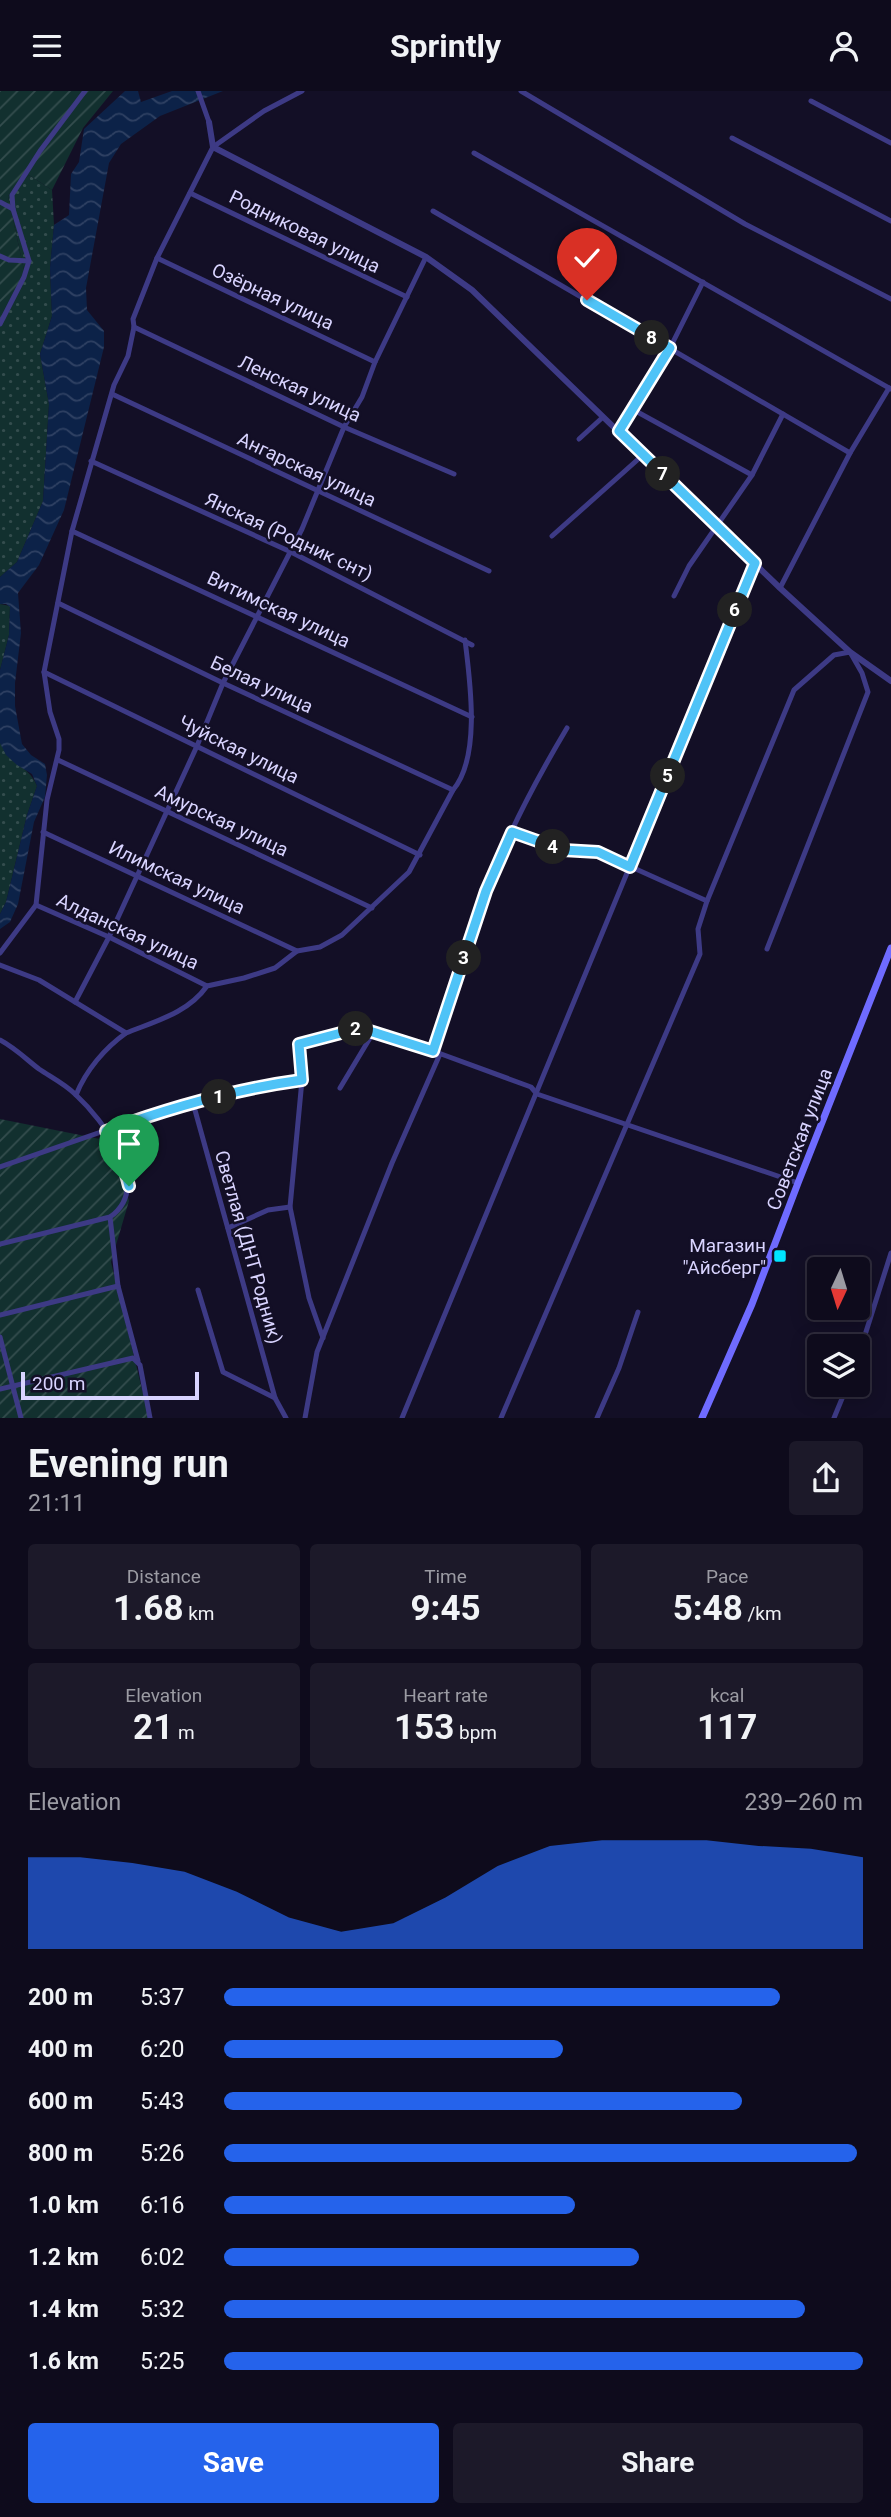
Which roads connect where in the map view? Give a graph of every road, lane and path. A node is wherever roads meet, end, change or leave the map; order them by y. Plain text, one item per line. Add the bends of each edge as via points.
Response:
1 (85, 91) edge
2 (198, 91) edge
3 (302, 91) edge
4 (521, 91) edge
5 (811, 101) dead end
6 (209, 122) joint
7 (732, 138) dead end
8 (891, 143) edge
9 (213, 147) junction
10 (474, 152) dead end
11 (190, 193) junction
12 (0, 202) edge
13 (13, 209) junction
14 (433, 211) dead end
15 (891, 221) edge
16 (0, 256) edge
17 (426, 257) junction
18 (157, 258) junction
19 (29, 261) junction
20 (703, 282) junction
21 (407, 297) junction
22 (891, 299) edge
23 (1, 320) edge
24 (134, 327) junction
25 (670, 348) junction
26 (374, 362) junction
27 (890, 388) edge
28 (112, 394) junction
29 (632, 409) junction
30 (783, 414) junction
31 (603, 417) junction
32 (344, 427) junction
33 (619, 431) junction
34 (579, 439) dead end
35 (850, 453) junction
36 (643, 454) junction
37 (90, 461) junction
38 (454, 474) dead end
39 (752, 475) junction
40 (317, 492) junction
41 (716, 526) junction
42 (72, 531) junction
43 (552, 536) dead end
44 (291, 552) junction
45 (755, 563) junction
46 (489, 571) dead end
47 (780, 588) junction
48 (674, 596) dead end
49 (58, 603) junction
50 (256, 616) junction
51 (465, 640) junction
52 (472, 645) dead end
53 (850, 652) junction
54 (44, 672) junction
55 (891, 681) edge
56 (223, 684) junction
57 (472, 717) junction
58 (566, 728) dead end
59 (197, 746) junction
60 (58, 759) junction
61 (453, 790) junction
62 (166, 811) junction
63 (43, 832) junction
64 (512, 832) junction
65 (419, 855) junction
66 (630, 867) junction
67 (136, 875) junction
68 (707, 901) junction
69 (36, 905) junction
70 (372, 908) junction
71 (109, 937) junction
72 (891, 948) edge
73 (767, 949) dead end
74 (298, 951) junction
75 (0, 953) edge
76 (0, 965) edge
77 (207, 986) junction
78 (75, 1002) junction
79 (126, 1033) junction
80 (373, 1033) junction
81 (0, 1040) edge
82 (433, 1051) junction
83 (440, 1054) junction
84 (302, 1080) junction
85 (340, 1088) dead end
86 (537, 1094) junction
87 (76, 1095) junction
88 (193, 1103) junction
89 (625, 1125) junction
90 (106, 1131) junction
91 (0, 1167) edge
92 (798, 1182) junction
93 (290, 1207) junction
94 (110, 1217) junction
95 (228, 1228) junction
96 (0, 1244) edge
97 (891, 1253) edge
98 (118, 1286) junction
99 (198, 1290) dead end
100 (638, 1312) dead end
101 (0, 1315) edge
102 (865, 1334) edge
103 (0, 1337) edge
104 (323, 1338) junction
105 (138, 1360) junction
106 (13, 1386) junction
107 (0, 1389) edge
108 (843, 1397) edge
109 (275, 1398) junction
110 (21, 1418) edge
111 (150, 1418) edge
112 (286, 1418) edge
113 (305, 1418) edge
114 (402, 1418) edge
115 (501, 1418) edge
116 (597, 1418) edge
117 (702, 1418) edge
118 (834, 1418) edge

1 - 13 street via 12,195
2 - 6 street
3 - 9 street
4 - 22 street via 745,224
5 - 8 street
6 - 9 street
7 - 15 street
9 - 11 street
9 - 17 street
10 - 20 street
11 - 18 street
11 - 21 street, Родниковая улица
12 - 13 street
13 - 19 street
14 - 25 street
16 - 19 street
17 - 21 street
17 - 31 street via 471,290
18 - 24 street
18 - 26 street, Озёрная улица
19 - 23 street
20 - 25 street
20 - 27 street
21 - 26 street
24 - 28 street
24 - 32 street, Ленская улица
25 - 29 street
25 - 30 street
26 - 32 street via 362,397
27 - 35 street
28 - 37 street
28 - 40 street, Ангарская улица
29 - 33 street
29 - 39 street
30 - 35 street
30 - 39 street
31 - 33 street
31 - 34 street
32 - 38 street, Ленская улица
32 - 40 street
33 - 36 street
35 - 47 street
36 - 41 street
36 - 43 street
37 - 42 street
37 - 44 street, Янская (Родник снт)
39 - 41 street
40 - 44 street
40 - 46 street, Ангарская улица
41 - 45 street
41 - 48 street
42 - 49 street
42 - 50 street, Витимская улица
44 - 50 street
44 - 51 street, Янская (Родник снт)
45 - 47 street
45 - 66 street
47 - 53 street
49 - 54 street
49 - 56 street, Белая улица
50 - 56 street
50 - 57 street, Витимская улица
51 - 52 street, Янская (Родник снт)
51 - 57 street
53 - 55 street
53 - 68 street via 834,655 794,690
53 - 73 street via 868,692
54 - 59 street, Чуйская улица
54 - 60 street via 59,739
56 - 59 street
56 - 61 street, Белая улица
57 - 61 street via 463,779
58 - 64 street
59 - 62 street
59 - 65 street, Чуйская улица
60 - 62 street, Амурская улица
60 - 63 street
61 - 65 street
62 - 67 street
62 - 70 street, Амурская улица
63 - 67 street, Илимская улица
63 - 69 street
64 - 66 street via 563,850 598,852
64 - 82 street via 486,891
65 - 70 street via 409,872
66 - 68 street
66 - 86 street
67 - 71 street
67 - 74 street, Илимская улица
68 - 89 street via 698,929 700,954
69 - 71 street, Алданская улица
69 - 75 street
70 - 74 street via 331,941
71 - 77 street, Алданская улица
71 - 78 street
72 - 92 main road, Советская улица
74 - 77 street via 275,968
76 - 78 street via 39,980
77 - 79 street via 180,1011
78 - 79 street
79 - 87 street via 109,1045
80 - 82 street
80 - 84 street via 360,1028 299,1044
80 - 85 street
81 - 87 street
82 - 83 street
83 - 86 street via 531,1087
83 - 104 street
84 - 88 street
84 - 93 street
86 - 89 street
86 - 114 street
87 - 90 street
88 - 90 street
88 - 95 street, Светлая (ДНТ Родник)
89 - 92 street
89 - 115 street
90 - 91 street
90 - 94 street via 129,1186 120,1210
92 - 117 main road, Советская улица
93 - 95 street via 268,1210
93 - 104 street via 309,1298
94 - 96 street
94 - 98 street
95 - 109 street, Светлая (ДНТ Родник)
97 - 102 street
98 - 101 street
98 - 105 street
99 - 109 street via 223,1372
100 - 116 street
103 - 106 street
104 - 113 street
105 - 106 street via 128,1357
105 - 111 street
106 - 107 street
106 - 110 street
108 - 118 street
109 - 112 street, Светлая (ДНТ Родник)

